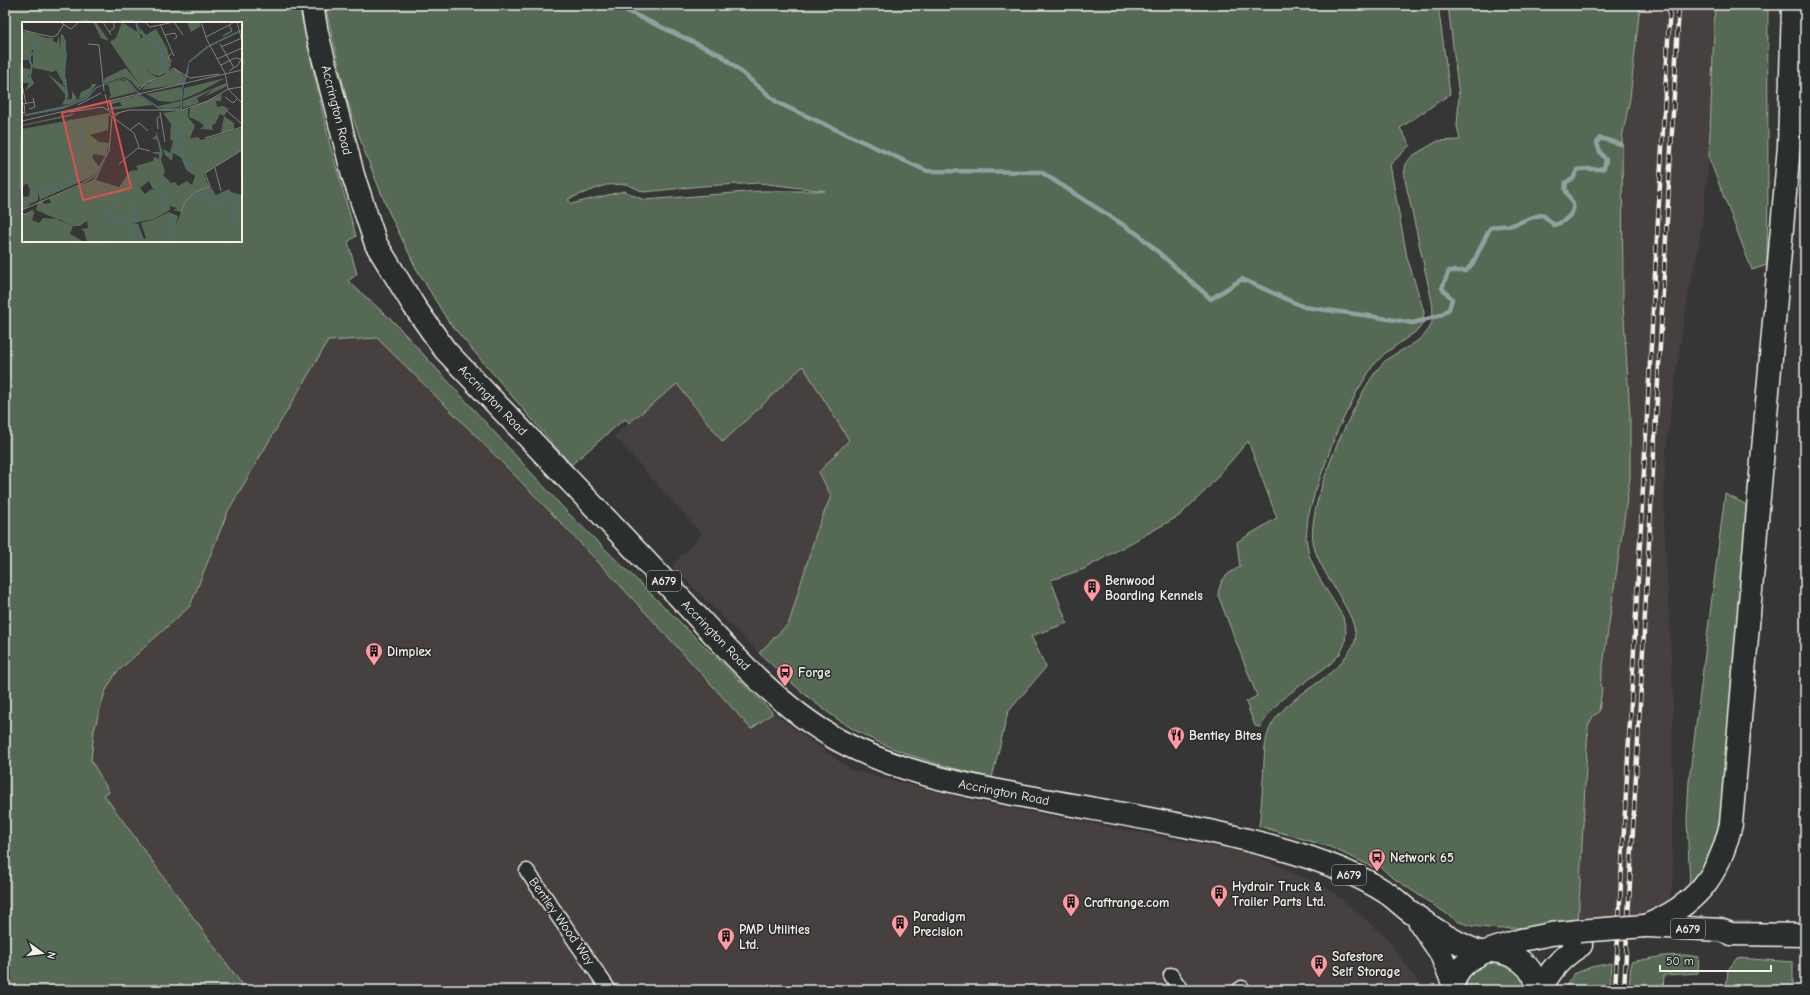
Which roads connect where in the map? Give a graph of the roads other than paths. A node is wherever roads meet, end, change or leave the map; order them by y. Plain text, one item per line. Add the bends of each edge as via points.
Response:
1 (312, 5) edge
2 (1793, 5) edge
3 (527, 871) dead end
4 (1413, 914) junction
5 (1638, 931) junction
6 (1805, 935) edge
7 (1580, 938) junction
8 (1487, 952) junction
9 (1171, 975) dead end
10 (1453, 987) edge
11 (609, 990) edge
12 (1181, 990) edge
13 (1536, 990) edge
14 (1541, 990) edge

1 - 4 main road, Accrington Road / A679 via 353,175 376,244 414,306 445,350 733,654 786,705 837,739 924,776 1200,828 1278,848 1310,858 1363,881 1388,894
2 - 5 main road via 1789,146 1731,824 1726,846 1704,886 1667,917
3 - 11 street, Bentley Wood Way
4 - 8 main road, Accrington Road / A679 via 1463,946
4 - 10 main road, Accrington Road / A679 via 1440,952
5 - 6 main road, A679 via 1720,930 1740,934
5 - 7 main road, A679, bridge
7 - 8 main road, A679 via 1551,934 1522,940
7 - 14 main road via 1559,962
8 - 10 main road, A679 via 1469,960 1459,970
8 - 13 main road, A679 via 1505,952 1525,964 1532,974
9 - 12 street

